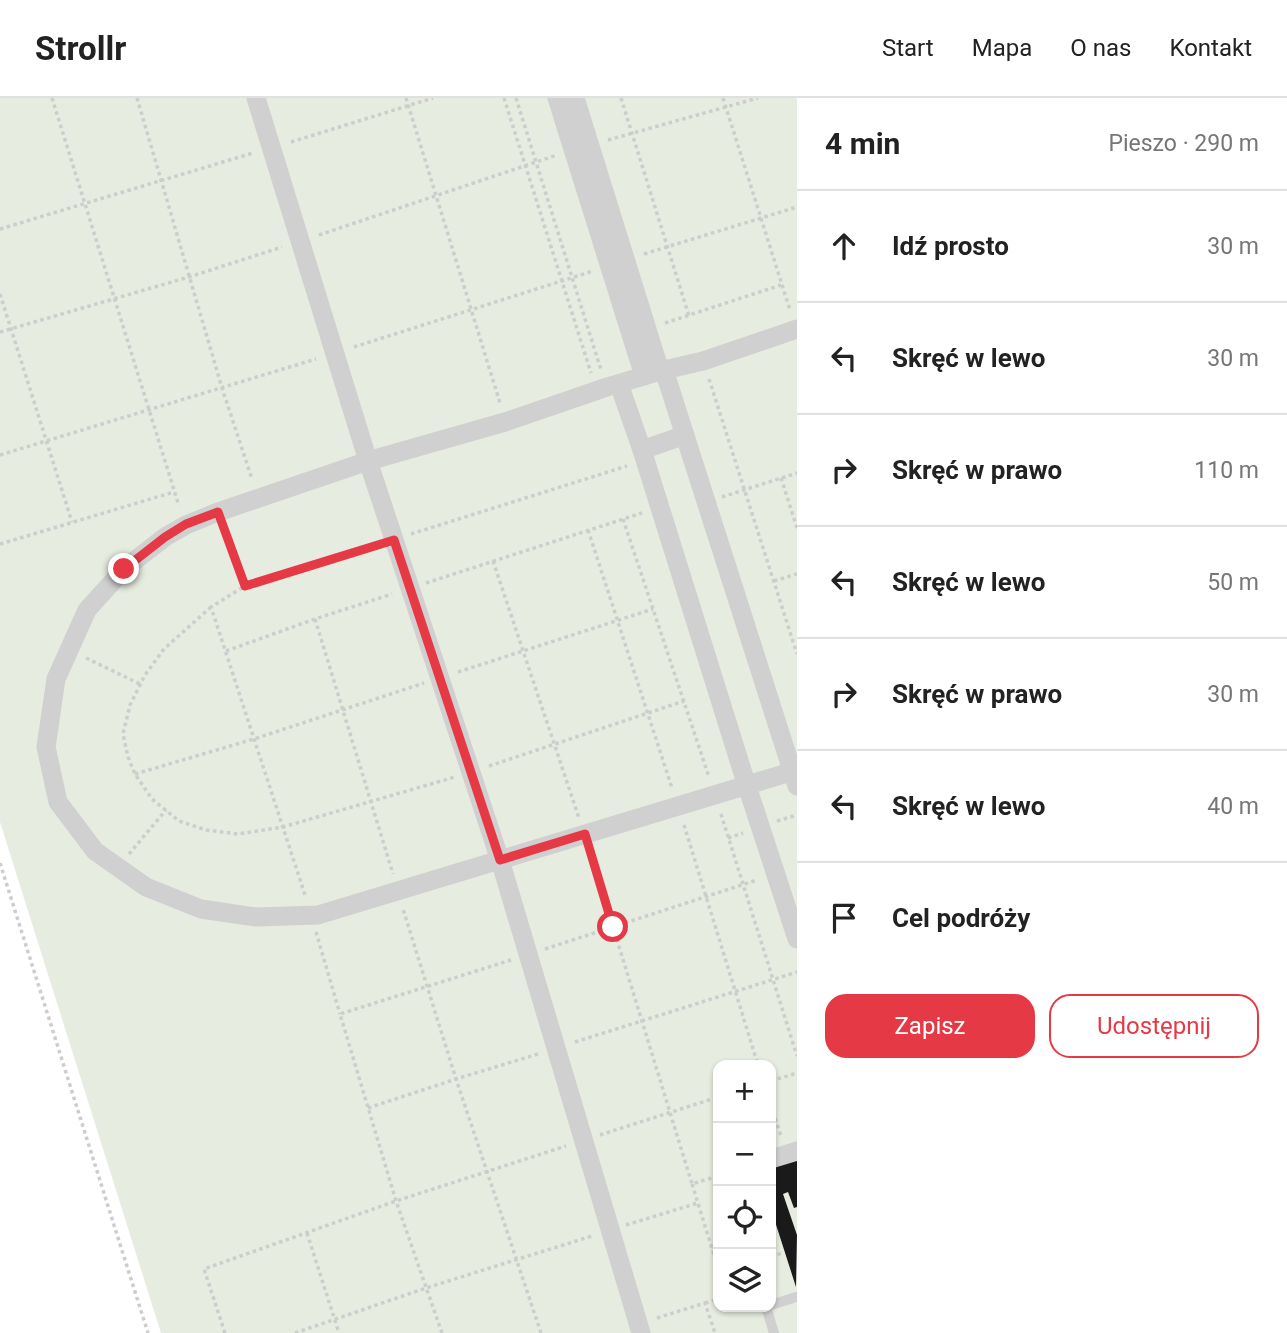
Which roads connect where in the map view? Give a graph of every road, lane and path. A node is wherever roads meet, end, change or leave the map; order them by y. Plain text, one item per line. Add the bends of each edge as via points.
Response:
1 (52, 98) edge
2 (136, 98) edge
3 (256, 98) edge
4 (406, 98) edge
5 (433, 98) edge
6 (504, 98) edge
7 (516, 98) edge
8 (556, 98) edge
9 (575, 98) edge
10 (621, 98) edge
11 (723, 98) edge
12 (758, 98) edge
13 (409, 106) junction
14 (726, 108) junction
15 (633, 133) junction
16 (590, 145) junction
17 (271, 148) junction
18 (161, 180) junction
19 (85, 203) junction
20 (797, 206) edge
21 (761, 219) junction
22 (0, 229) edge
23 (667, 247) junction
24 (617, 263) junction
25 (573, 278) junction
26 (561, 282) junction
27 (781, 285) junction
28 (0, 294) edge
29 (471, 309) junction
30 (689, 316) junction
31 (647, 329) junction
32 (797, 329) edge
33 (334, 353) junction
34 (703, 361) junction
35 (656, 373) junction
36 (608, 387) junction
37 (222, 388) junction
38 (150, 410) junction
39 (505, 422) junction
40 (685, 435) junction
41 (46, 441) junction
42 (0, 455) edge
43 (644, 455) junction
44 (368, 461) junction
45 (797, 473) edge
46 (781, 478) junction
47 (745, 489) junction
48 (174, 492) junction
49 (258, 498) junction
50 (660, 507) junction
51 (218, 512) junction
52 (623, 519) junction
53 (72, 522) junction
54 (186, 524) junction
55 (797, 528) edge
56 (588, 530) junction
57 (394, 540) junction
58 (0, 544) edge
59 (493, 561) junction
60 (797, 574) edge
61 (774, 581) junction
62 (245, 586) junction
63 (411, 588) junction
64 (211, 607) junction
65 (653, 609) junction
66 (315, 619) junction
67 (618, 621) junction
68 (69, 650) junction
69 (226, 651) junction
70 (524, 652) junction
71 (797, 654) edge
72 (440, 678) junction
73 (141, 684) junction
74 (684, 701) junction
75 (343, 710) junction
76 (648, 712) junction
77 (254, 739) junction
78 (554, 743) junction
79 (471, 772) junction
80 (135, 774) junction
81 (795, 776) edge
82 (747, 786) junction
83 (715, 795) junction
84 (371, 802) junction
85 (678, 807) junction
86 (166, 810) junction
87 (283, 827) junction
88 (585, 834) junction
89 (500, 860) junction
90 (0, 863) edge
91 (118, 867) junction
92 (776, 874) junction
93 (743, 885) junction
94 (398, 891) junction
95 (706, 897) junction
96 (311, 915) junction
97 (613, 927) junction
98 (797, 939) edge
99 (528, 955) junction
100 (797, 972) edge
101 (773, 980) junction
102 (427, 985) junction
103 (735, 992) junction
104 (340, 1014) junction
105 (641, 1021) junction
106 (556, 1048) junction
107 (797, 1056) edge
108 (756, 1060) edge
109 (797, 1073) edge
110 (456, 1079) junction
111 (776, 1079) edge
112 (713, 1098) edge
113 (368, 1108) junction
114 (670, 1111) junction
115 (776, 1123) edge
116 (584, 1141) junction
117 (785, 1155) edge
118 (488, 1171) junction
119 (713, 1178) edge
120 (692, 1184) junction
121 (396, 1201) junction
122 (698, 1203) junction
123 (610, 1230) junction
124 (307, 1233) junction
125 (713, 1252) edge
126 (782, 1253) dead end
127 (776, 1255) edge
128 (517, 1259) junction
129 (426, 1288) junction
130 (796, 1297) edge
131 (713, 1300) edge
132 (705, 1303) junction
133 (776, 1303) edge
134 (769, 1312) edge
135 (335, 1320) junction
136 (640, 1329) edge
137 (148, 1333) edge
138 (225, 1333) edge
139 (295, 1333) edge
140 (339, 1333) edge
141 (442, 1333) edge
142 (541, 1333) edge
143 (715, 1333) edge
144 (774, 1333) edge

1 - 19 path
2 - 18 path
3 - 17 street
4 - 13 path
5 - 13 path
6 - 26 path
7 - 25 path
8 - 24 street
9 - 16 street
10 - 15 path
11 - 14 path
12 - 14 path
13 - 17 path
13 - 29 path
14 - 15 path
14 - 21 path
15 - 16 path
15 - 23 path
16 - 24 street
17 - 18 path
17 - 33 street
18 - 19 path
18 - 37 path
19 - 22 path
19 - 38 path
20 - 21 path
21 - 23 path
21 - 27 path
23 - 24 path
23 - 30 path
24 - 25 path
24 - 31 street
24 - 35 street
25 - 26 path
25 - 36 path
26 - 29 path
26 - 36 path
27 - 30 path
27 - 32 path
28 - 41 path
29 - 33 path
29 - 39 path
30 - 31 path
31 - 35 street
32 - 34 street
33 - 37 path
33 - 44 street
34 - 35 street
34 - 47 path
35 - 36 street
35 - 40 street
36 - 39 street
36 - 43 street
37 - 38 path
37 - 49 path
38 - 41 path
38 - 48 path
39 - 44 street
40 - 43 street
40 - 81 street
41 - 42 path
41 - 53 path
43 - 50 street
43 - 57 path
44 - 49 street
44 - 57 street
45 - 46 path
46 - 47 path
46 - 55 path
47 - 61 path
48 - 53 path
48 - 54 path
49 - 51 street
50 - 52 path
50 - 82 street
51 - 54 street
51 - 62 path
52 - 56 path
52 - 65 path
53 - 58 path
54 - 68 street via 124,569 87,610
56 - 59 path
56 - 67 path
57 - 62 path
57 - 63 street
59 - 63 path
59 - 70 path
60 - 61 path
61 - 71 path
62 - 64 path
63 - 66 path
63 - 72 street
64 - 69 path
64 - 73 path via 164,649
65 - 67 path
65 - 74 path
66 - 69 path
66 - 75 path
67 - 70 path
67 - 76 path
68 - 73 path
68 - 91 street via 56,679 46,747 58,802 95,851
69 - 77 path
70 - 72 path
70 - 78 path
72 - 75 path
72 - 79 street
73 - 80 path via 123,734
74 - 76 path
74 - 83 path
75 - 77 path
75 - 84 path
76 - 78 path
76 - 85 path
77 - 80 path
77 - 87 path
78 - 79 path
78 - 88 path
79 - 84 path
79 - 89 street
80 - 86 path
81 - 82 street
82 - 83 street
82 - 92 street
83 - 85 street
83 - 93 path
84 - 87 path
84 - 94 path
85 - 88 street
85 - 95 path
86 - 87 path via 179,821 206,830 238,834
86 - 91 path
87 - 96 path
88 - 89 street
88 - 97 path
89 - 94 street
89 - 99 street
90 - 137 path
91 - 96 street via 146,887 201,909 256,917
92 - 93 path
92 - 98 street
93 - 95 path
93 - 101 path
94 - 96 street
94 - 102 path
95 - 97 path
95 - 103 path
96 - 104 path
97 - 99 path
97 - 105 path
99 - 102 path
99 - 106 street
100 - 101 path
101 - 103 path
101 - 107 path
102 - 104 path
102 - 110 path
103 - 105 path
103 - 108 path
104 - 113 path
105 - 106 path
105 - 114 path
106 - 110 path
106 - 116 street
109 - 111 path
110 - 113 path
110 - 118 path
112 - 114 path
113 - 121 path
114 - 116 path
114 - 120 path
115 - 117 path
116 - 118 path
116 - 123 street
118 - 121 path
118 - 128 path
119 - 120 path
120 - 122 path
121 - 124 path
121 - 129 path
122 - 123 path
122 - 125 path
123 - 128 path
123 - 136 street
124 - 135 path
124 - 138 path via 204,1269
126 - 127 path
128 - 129 path
128 - 142 path
129 - 135 path
129 - 141 path
130 - 133 lane
131 - 132 path
132 - 136 path
132 - 143 path
134 - 144 lane
135 - 139 path
135 - 140 path

